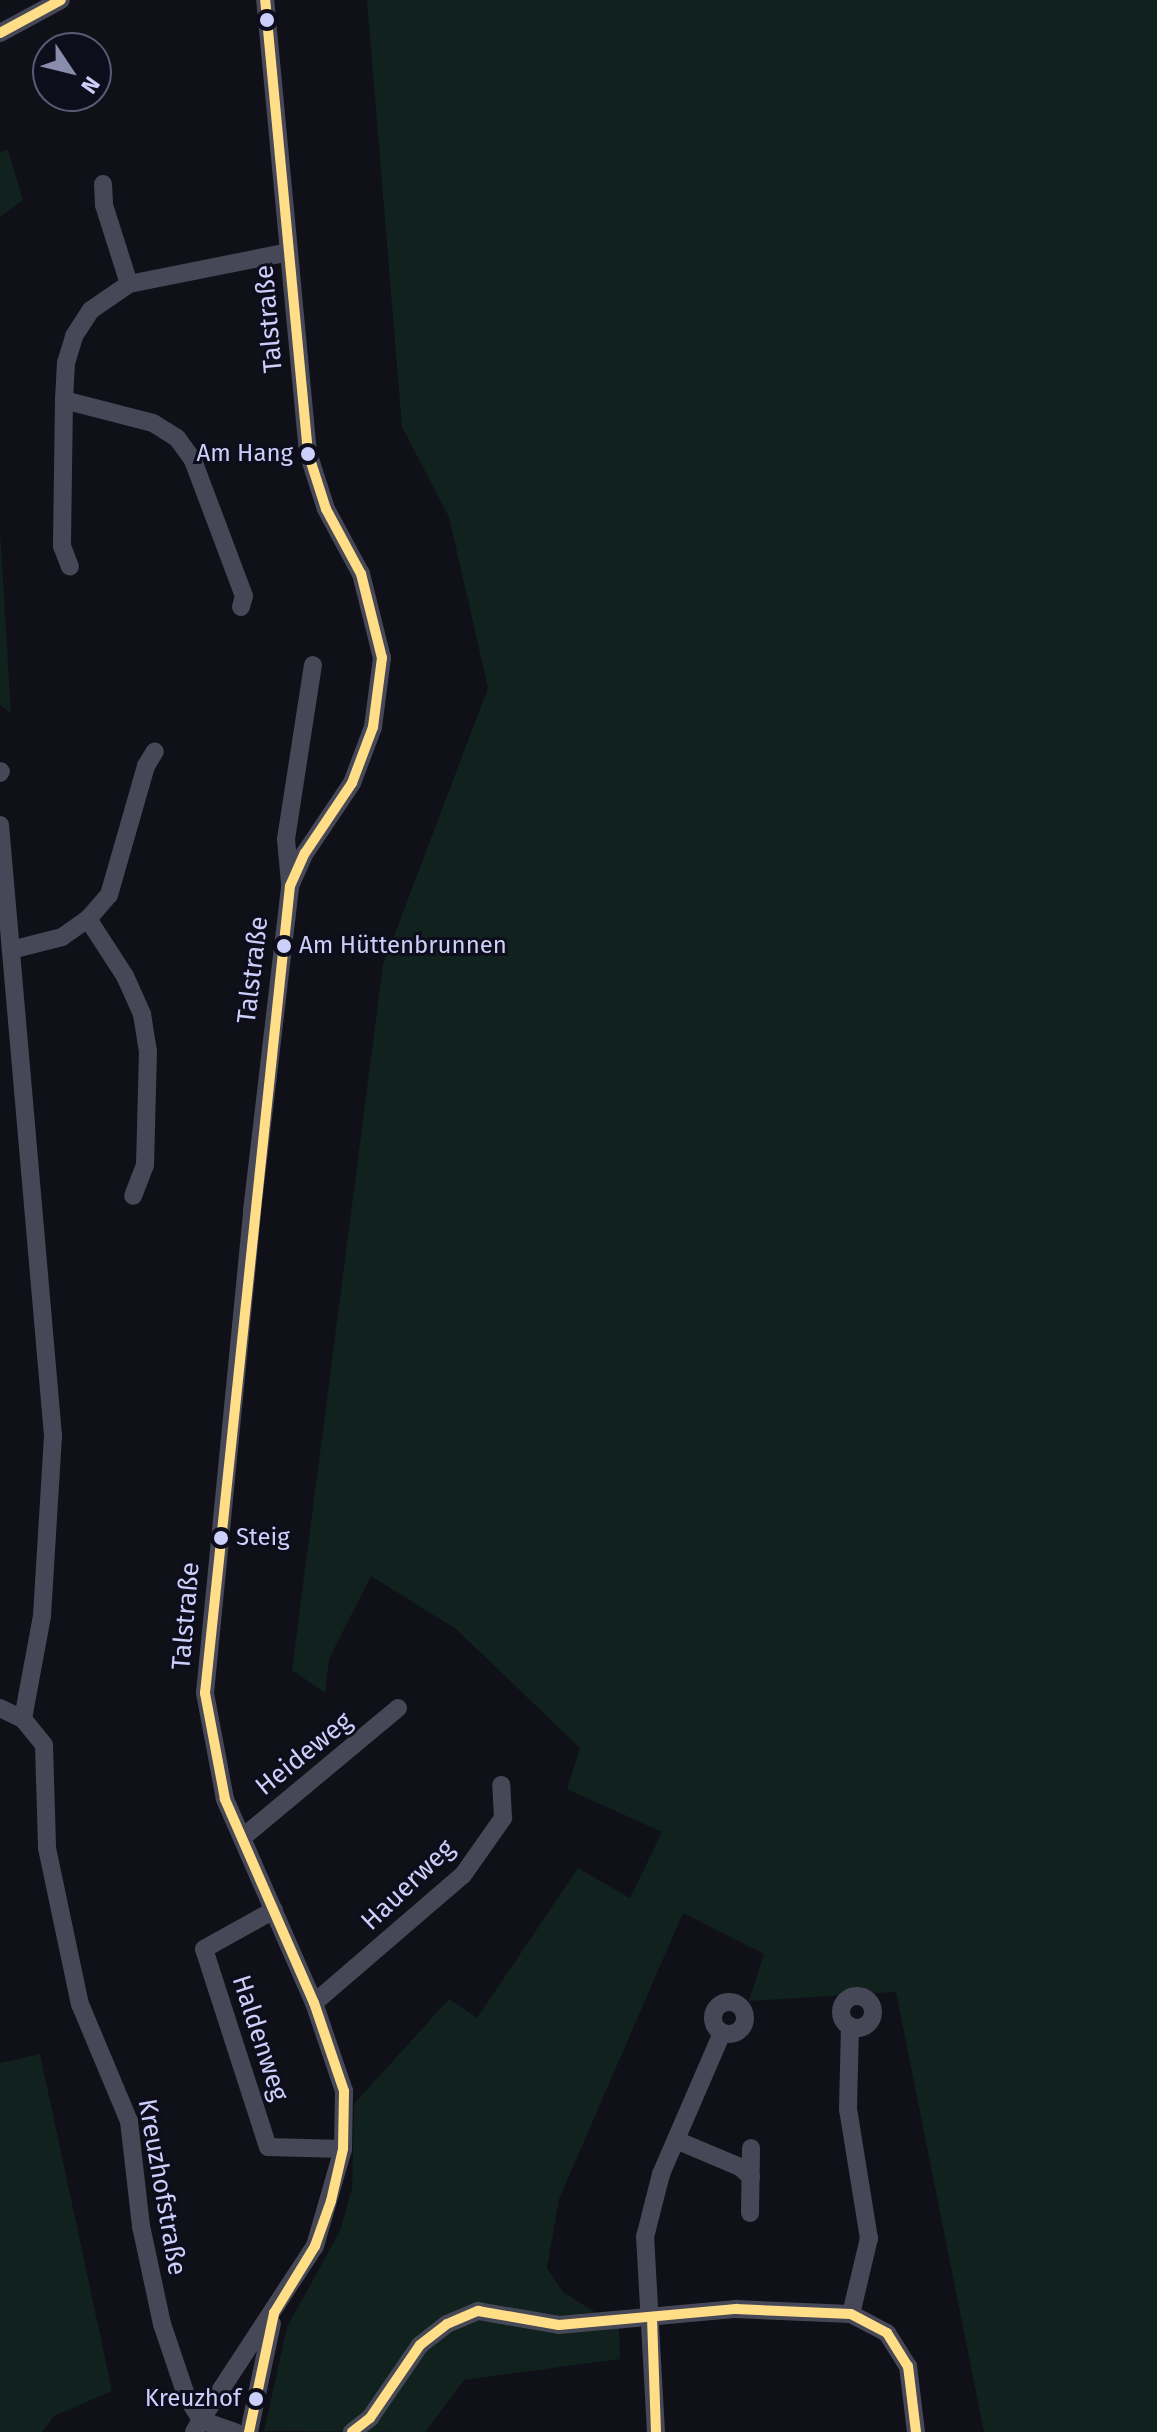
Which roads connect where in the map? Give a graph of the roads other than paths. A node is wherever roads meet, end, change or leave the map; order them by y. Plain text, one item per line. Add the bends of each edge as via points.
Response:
1 (61, 0) edge
2 (265, 0) edge
3 (0, 33) edge
4 (103, 184) dead end
5 (289, 252) junction
6 (129, 284) junction
7 (64, 400) junction
8 (70, 567) dead end
9 (241, 607) dead end
10 (313, 665) dead end
11 (155, 751) dead end
12 (0, 825) edge
13 (290, 886) junction
14 (88, 919) junction
15 (11, 950) junction
16 (133, 1196) dead end
17 (0, 1708) edge
18 (398, 1708) dead end
19 (23, 1719) junction
20 (501, 1785) dead end
21 (242, 1838) junction
22 (274, 1910) junction
23 (314, 2003) junction
24 (850, 2026) dead end
25 (722, 2033) dead end
26 (676, 2140) junction
27 (751, 2148) dead end
28 (343, 2149) junction
29 (751, 2177) junction
30 (750, 2213) dead end
31 (274, 2313) junction
32 (851, 2314) junction
33 (652, 2318) junction
34 (197, 2426) edge
35 (235, 2432) edge
36 (249, 2432) edge
37 (352, 2432) edge
38 (656, 2432) edge
39 (916, 2432) edge

1 - 3 street
2 - 5 street, Talstraße
4 - 6 street via 104,205
5 - 6 street
5 - 13 street, Talstraße via 308,453 326,509 361,574 382,658 373,727 352,783 305,853
6 - 7 street via 91,310 74,336
7 - 8 street via 62,546
7 - 9 street via 123,411 177,438 193,460 208,498 244,596
10 - 13 street, Talstraße via 286,839
11 - 14 street via 146,766 120,869 109,895
12 - 15 street
13 - 21 street, Talstraße via 205,1693 213,1754
14 - 15 street via 62,937
14 - 16 street via 142,1014 148,1051 145,1165
15 - 19 street via 53,1436 42,1616
17 - 19 street
18 - 21 street, Heideweg
19 - 34 street, Kreuzhofstraße via 44,1745 47,1848 80,2004 129,2121 141,2226 162,2324
20 - 23 street, Hauerweg via 503,1818 463,1875
21 - 22 street, Talstraße
22 - 23 street, Talstraße
22 - 28 street, Haldenweg via 204,1949 268,2147
23 - 28 street, Talstraße via 344,2091
24 - 32 street via 848,2109 869,2238
25 - 26 street
26 - 29 street via 740,2167
26 - 33 street via 645,2237
27 - 29 street
28 - 31 street, Talstraße via 315,2246
29 - 30 street
31 - 34 street, Talstraße
31 - 36 street, Talstraße
32 - 33 street via 736,2309
32 - 39 street via 887,2333 908,2366
33 - 37 street via 559,2325 478,2311 447,2324 420,2345 370,2418
33 - 38 street
34 - 35 street

